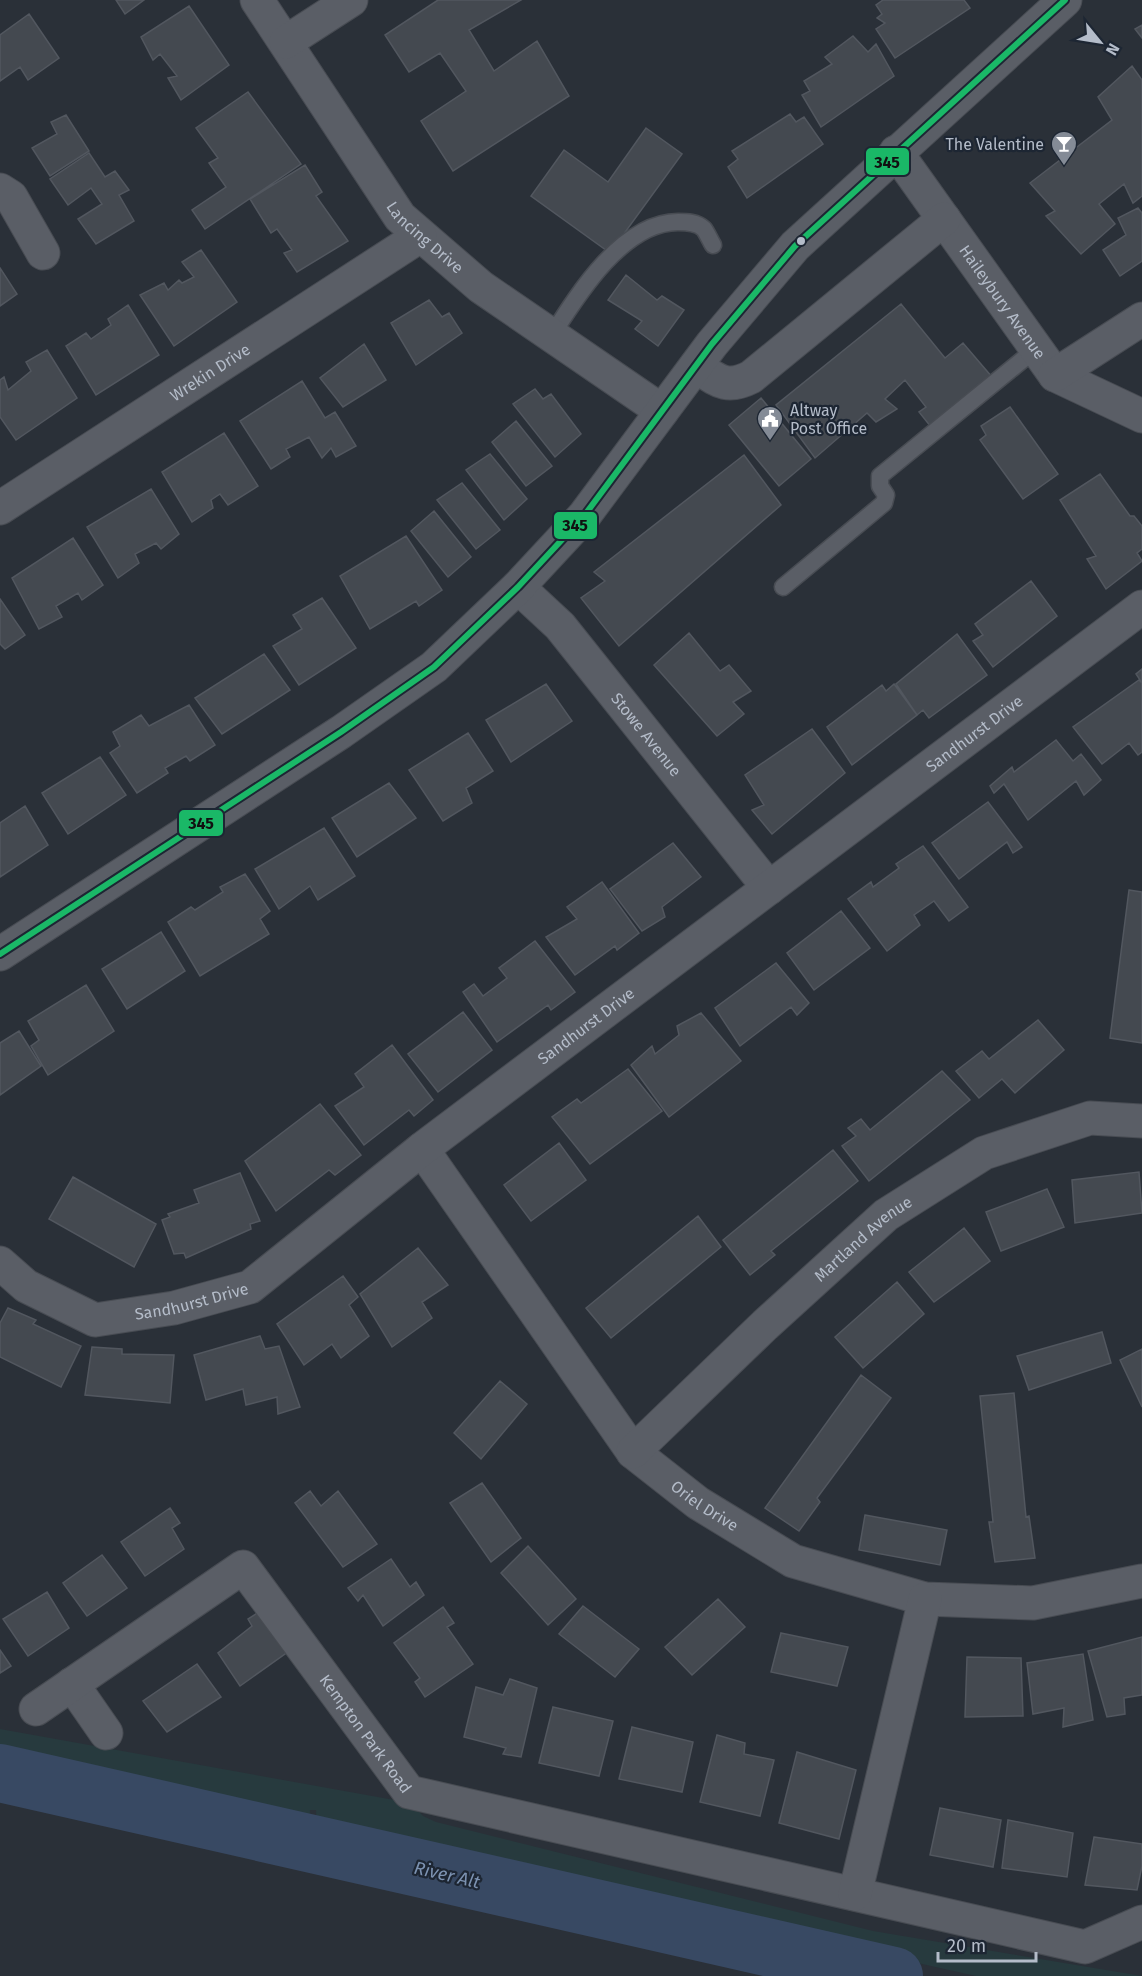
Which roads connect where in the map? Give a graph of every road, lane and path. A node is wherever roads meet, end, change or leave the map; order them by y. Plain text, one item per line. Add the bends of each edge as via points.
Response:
1 (257, 0) edge
2 (351, 0) edge
3 (1065, 0) edge
4 (286, 42) junction
5 (896, 152) junction
6 (0, 190) edge
7 (944, 219) junction
8 (420, 236) junction
9 (713, 245) dead end
10 (43, 253) dead end
11 (1142, 319) edge
12 (552, 335) junction
13 (1046, 362) junction
14 (696, 366) junction
15 (662, 411) junction
16 (1142, 416) edge
17 (0, 507) edge
18 (518, 587) junction
19 (783, 587) dead end
20 (1142, 607) edge
21 (769, 888) junction
22 (0, 954) edge
23 (1142, 1121) edge
24 (422, 1149) junction
25 (0, 1263) edge
26 (633, 1452) junction
27 (1142, 1581) edge
28 (925, 1599) junction
29 (72, 1684) junction
30 (36, 1708) dead end
31 (106, 1733) dead end
32 (855, 1894) junction
33 (1142, 1922) edge

1 - 4 street, Lancing Drive
2 - 4 street
3 - 5 street
4 - 8 street, Lancing Drive via 400,217
5 - 7 street, Haileybury Avenue
5 - 14 street via 795,246
6 - 10 street via 11,197
7 - 13 street, Haileybury Avenue
7 - 14 street via 751,377 736,384 723,383
8 - 12 street, Lancing Drive via 481,287
8 - 17 street, Wrekin Drive
9 - 12 lane via 703,228 691,222 660,223 628,240 581,290
11 - 13 street
12 - 15 street, Lancing Drive
13 - 16 street, Haileybury Avenue
13 - 19 lane via 880,476 880,486 886,495 884,503
14 - 15 street
15 - 18 street via 584,516
18 - 21 street, Stowe Avenue via 560,626
18 - 22 street via 427,672
20 - 21 street, Sandhurst Drive
21 - 24 street, Sandhurst Drive
23 - 26 street, Martland Avenue via 1090,1118 984,1153 886,1215
24 - 25 street, Sandhurst Drive via 250,1287 174,1308 95,1320 26,1286
24 - 26 street, Oriel Drive
26 - 28 street, Oriel Drive via 698,1503 793,1561
27 - 28 street, Oriel Drive via 1032,1603
28 - 32 street
29 - 30 street, Kempton Park Road
29 - 31 street
29 - 32 street, Kempton Park Road via 243,1567 409,1792
32 - 33 street via 1085,1947

